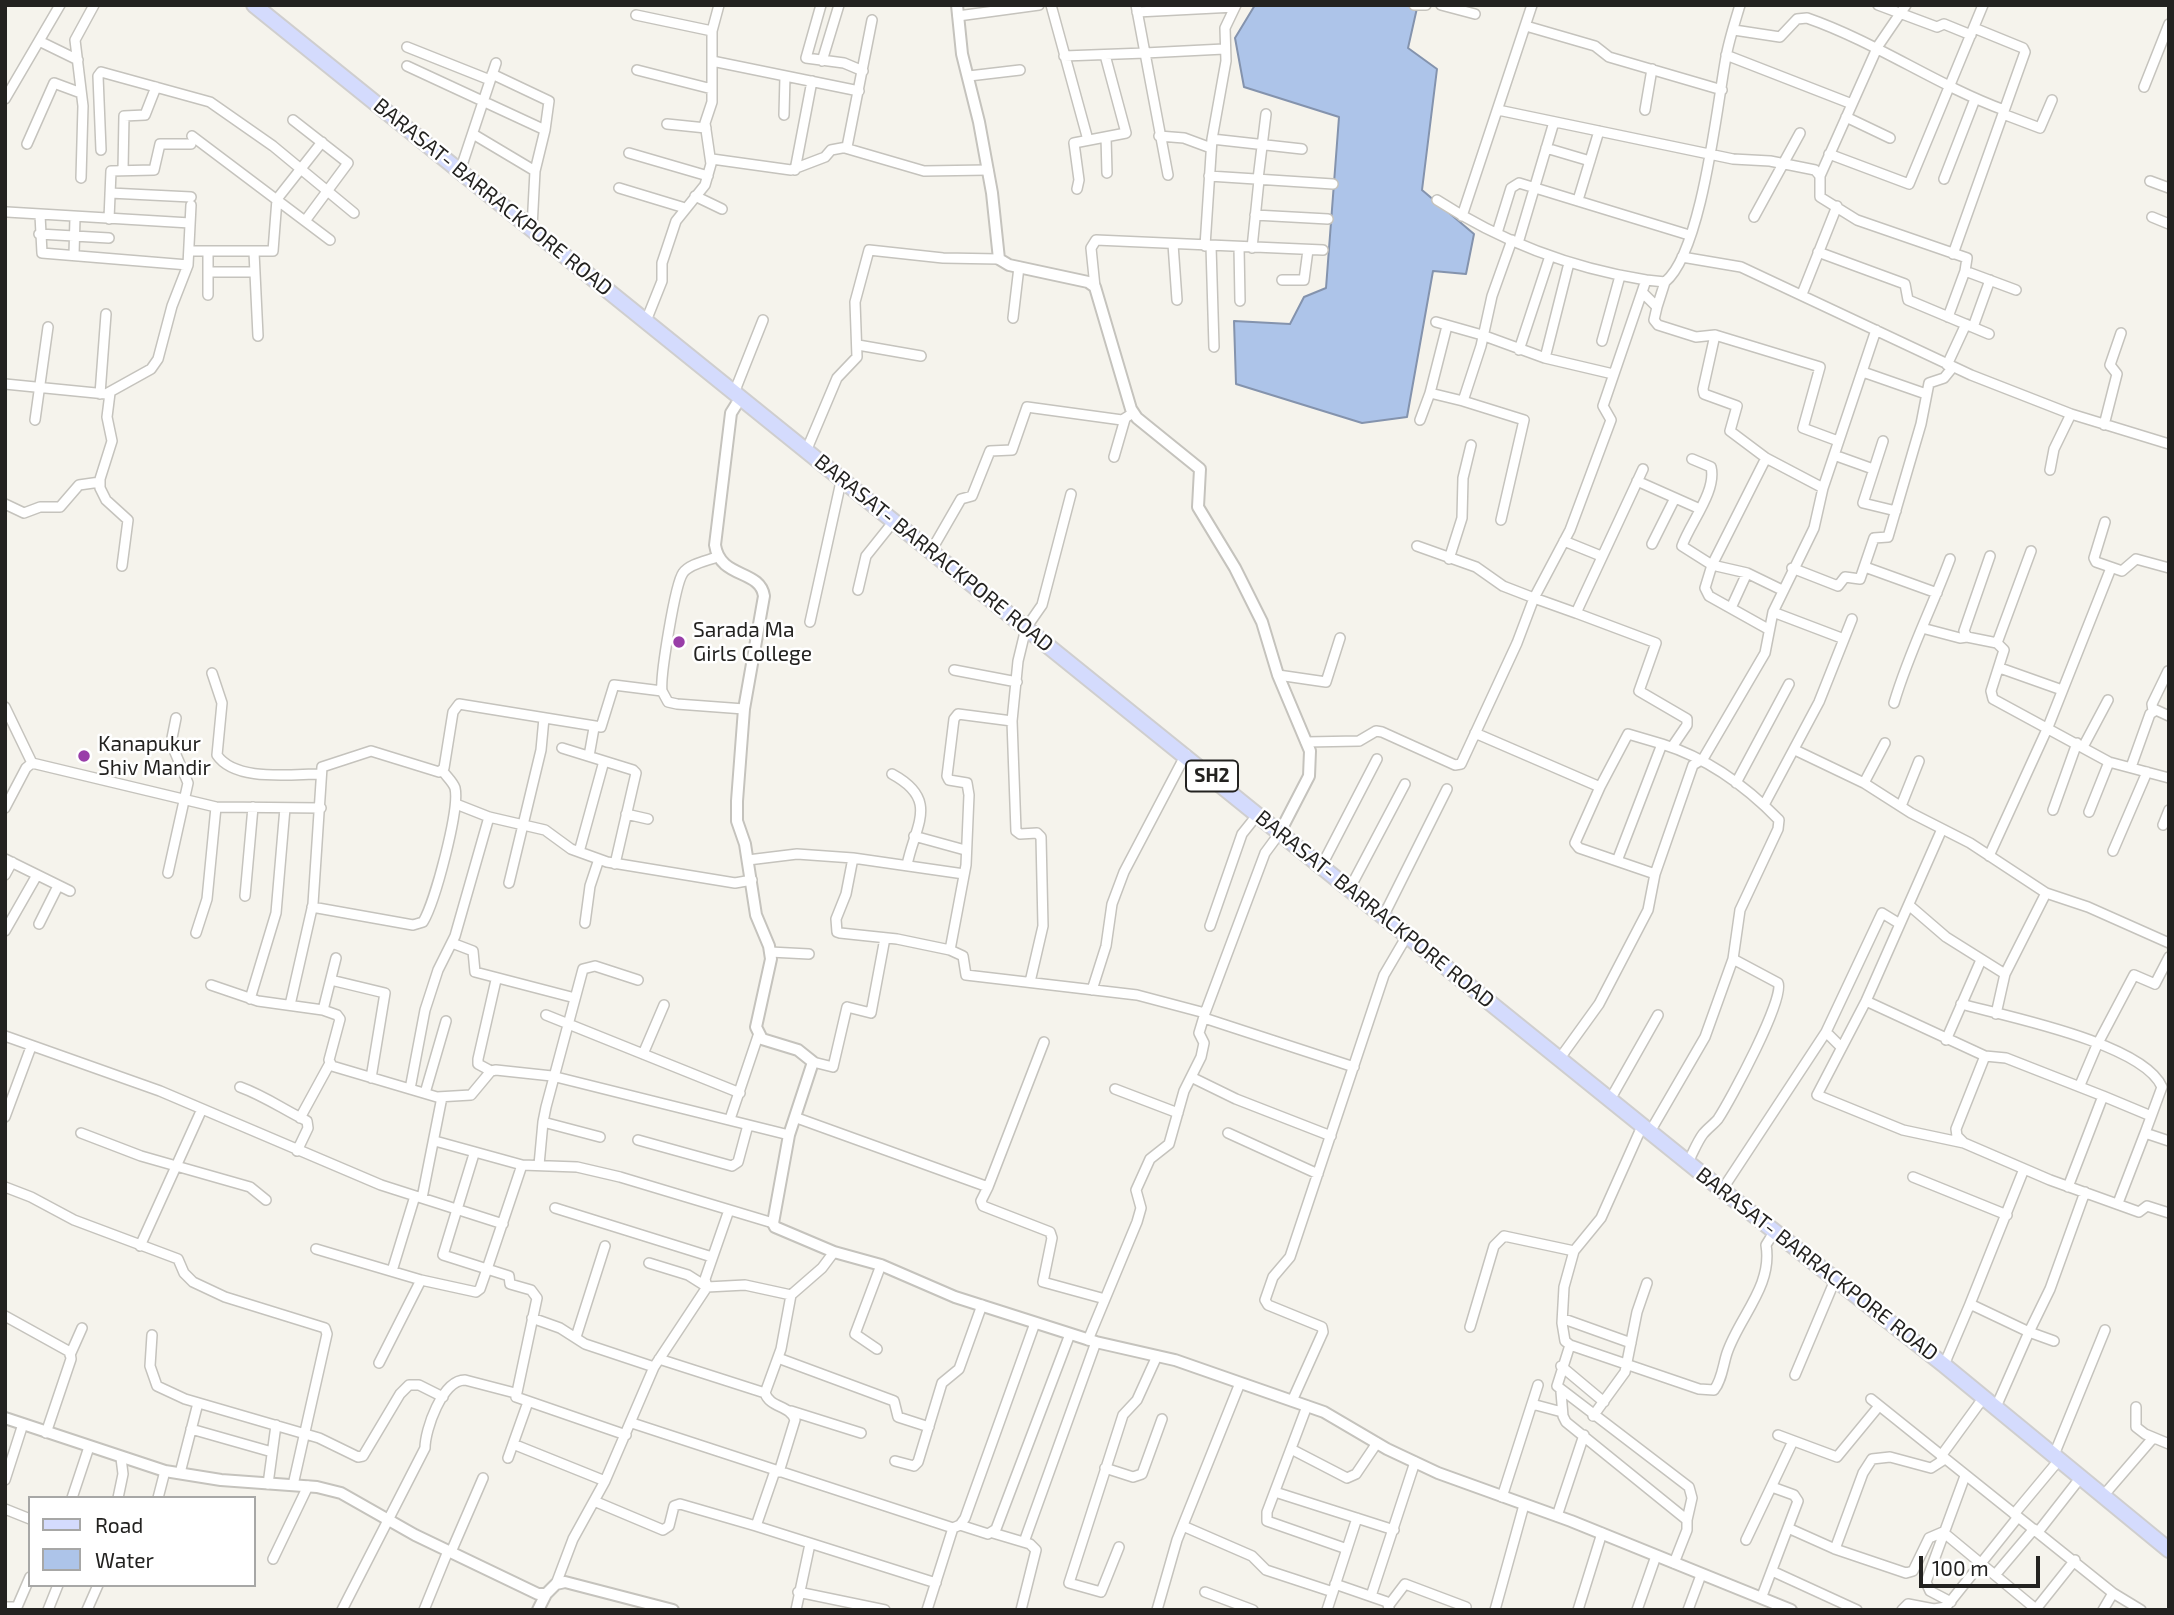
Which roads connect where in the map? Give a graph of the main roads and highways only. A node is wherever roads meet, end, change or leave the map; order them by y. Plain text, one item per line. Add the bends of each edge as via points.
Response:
1 (254, 5) edge
2 (2169, 1550) edge

1 - 2 main road, BARASAT- BARRACKPORE ROAD / SH2

